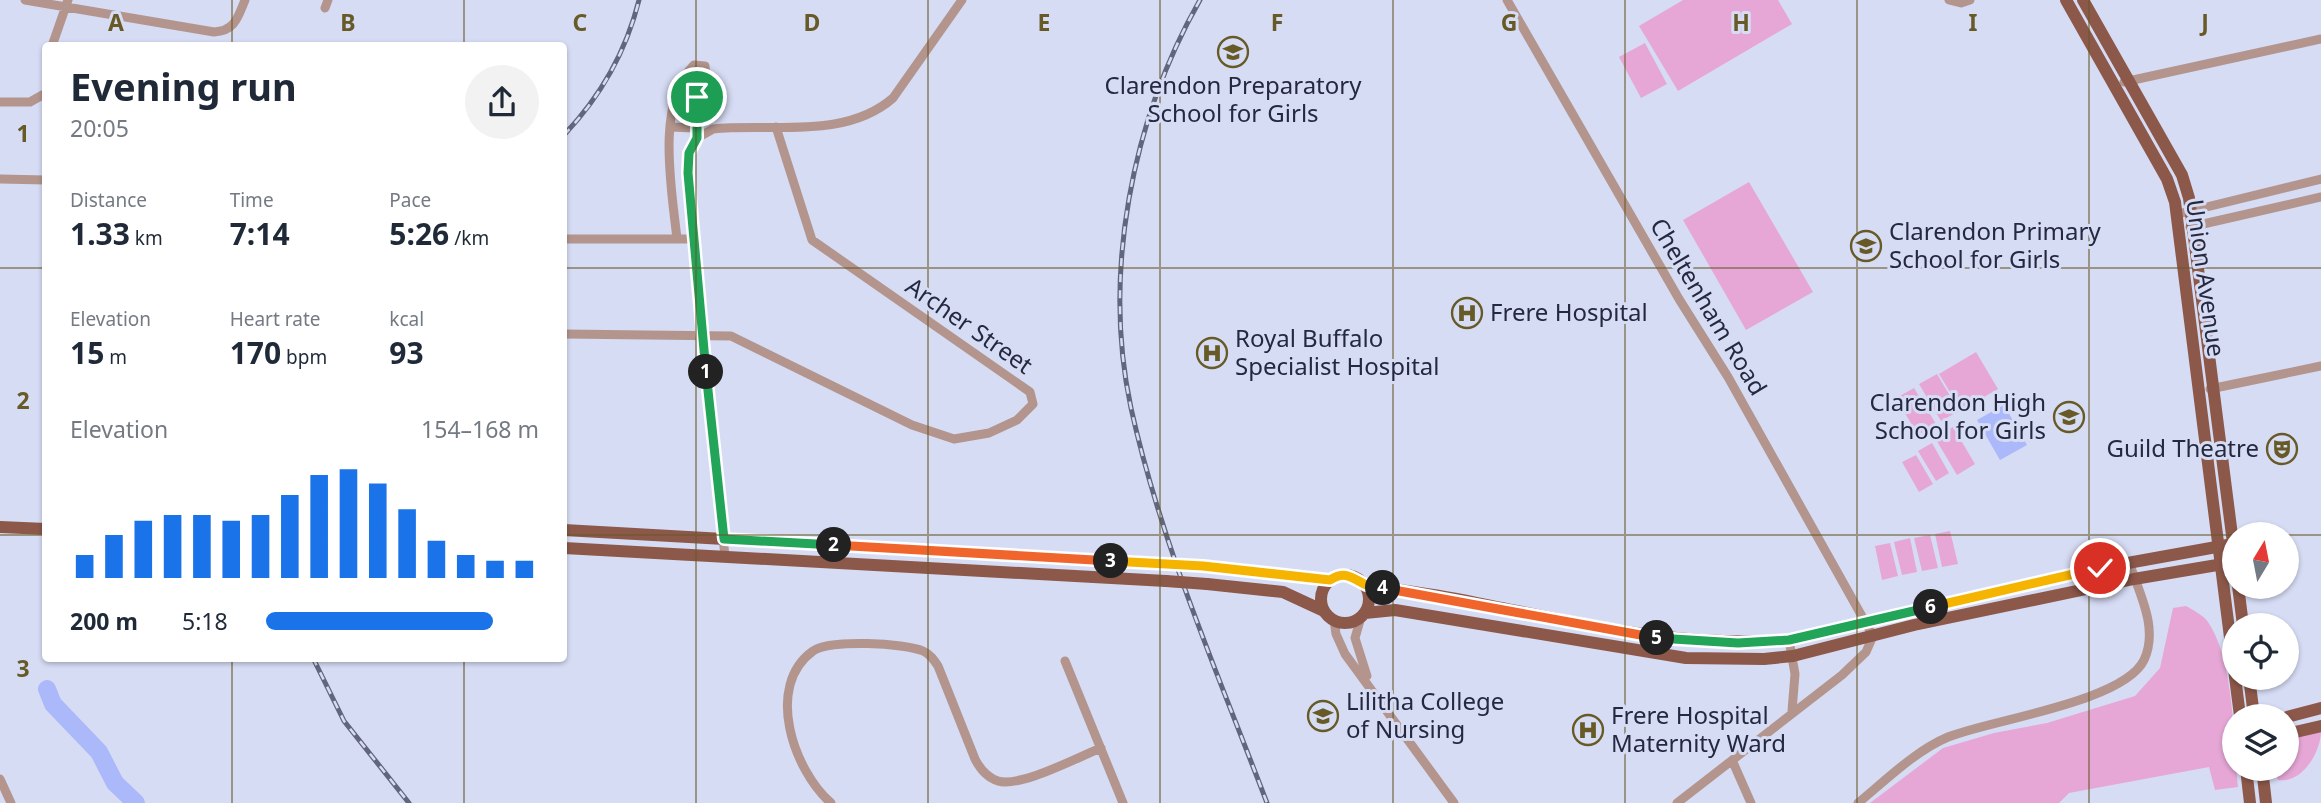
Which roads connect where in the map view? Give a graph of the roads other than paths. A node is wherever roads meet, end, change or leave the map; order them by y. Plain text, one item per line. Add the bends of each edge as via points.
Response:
1 (25, 0) edge
2 (245, 0) edge
3 (962, 0) edge
4 (1507, 0) edge
5 (1949, 0) edge
6 (1970, 0) edge
7 (2066, 0) edge
8 (2082, 0) edge
9 (67, 4) edge
10 (2321, 39) edge
11 (53, 42) edge
12 (2129, 81) junction
13 (2115, 84) junction
14 (42, 96) edge
15 (0, 102) edge
16 (670, 127) junction
17 (776, 127) junction
18 (696, 133) junction
19 (2321, 178) edge
20 (0, 179) edge
21 (42, 180) edge
22 (2321, 197) edge
23 (2191, 210) junction
24 (2178, 214) junction
25 (2194, 226) junction
26 (2180, 229) junction
27 (567, 239) edge
28 (677, 239) junction
29 (693, 239) junction
30 (567, 334) edge
31 (702, 334) junction
32 (2321, 366) edge
33 (2214, 388) junction
34 (2199, 391) junction
35 (2230, 522) edge
36 (42, 524) edge
37 (0, 527) edge
38 (17, 527) junction
39 (42, 530) edge
40 (567, 530) edge
41 (724, 539) junction
42 (2222, 545) edge
43 (2218, 546) junction
44 (567, 548) edge
45 (725, 557) junction
46 (2129, 562) junction
47 (2221, 564) junction
48 (2134, 579) junction
49 (1330, 580) junction
50 (1366, 585) junction
51 (2227, 613) edge
52 (1363, 615) junction
53 (1329, 616) junction
54 (1866, 621) junction
55 (1873, 636) junction
56 (1789, 640) junction
57 (1793, 656) junction
58 (1065, 661) dead end
59 (1370, 685) junction
60 (2321, 708) edge
61 (1792, 711) junction
62 (2299, 714) edge
63 (2321, 726) edge
64 (2299, 731) edge
65 (1101, 748) junction
66 (1732, 760) junction
67 (0, 779) edge
68 (2247, 781) edge
69 (2263, 781) edge
70 (10, 803) edge
71 (831, 803) edge
72 (1123, 803) edge
73 (1454, 803) edge
74 (1677, 803) edge
75 (1751, 803) edge
76 (1858, 803) edge
77 (2250, 803) edge
78 (2266, 803) edge

1 - 9 street
2 - 9 street via 236,23 224,32
3 - 17 street via 879,110 846,122
4 - 54 street, Cheltenham Road
5 - 6 street
7 - 13 main road, Union Avenue
8 - 12 main road, Union Avenue
9 - 11 street
10 - 12 street
12 - 13 street
12 - 23 main road, Union Avenue via 2182,175
13 - 24 main road, Union Avenue via 2167,179
14 - 15 street via 30,102
16 - 18 street
16 - 18 street via 684,77 700,64 707,74 697,97
16 - 28 street
17 - 18 street
17 - 31 street, Archer Street via 812,240 1020,384 1030,392 1033,404 1017,420 999,428 954,439 912,425 732,337
18 - 29 street via 688,163
19 - 23 street
20 - 21 street
22 - 25 street
23 - 24 street
23 - 25 main road, Union Avenue
24 - 26 main road, Union Avenue
25 - 26 street
25 - 33 main road, Union Avenue
26 - 34 main road, Union Avenue
27 - 28 street
28 - 29 street
29 - 31 street
30 - 31 street
31 - 41 street
32 - 33 street
33 - 34 street
33 - 35 main road, Union Avenue
34 - 43 main road, Union Avenue
36 - 38 main road
37 - 38 main road
38 - 39 main road
40 - 41 main road
41 - 45 street
41 - 49 main road, bridge via 1203,566
42 - 43 main road
43 - 46 main road
43 - 47 main road, Union Avenue
44 - 45 main road
45 - 53 main road, bridge via 1207,584 1283,592
46 - 48 street
46 - 54 main road
47 - 48 main road
47 - 51 main road, Union Avenue
48 - 55 main road
48 - 76 street via 2150,630 2146,656 2136,670 2045,713 1947,737
49 - 50 main road via 1345,574
49 - 53 main road via 1322,591
50 - 52 main road via 1370,599
50 - 56 main road via 1678,640
52 - 53 main road via 1348,623
52 - 57 main road via 1395,610 1686,658
52 - 59 street via 1356,628 1356,647
53 - 59 street via 1340,645
54 - 55 street, Cheltenham Road
54 - 56 main road
55 - 57 main road
55 - 61 street via 1858,661
56 - 57 street
57 - 61 street
58 - 65 street
59 - 73 street
60 - 62 main road
61 - 66 street
63 - 64 main road
65 - 71 street via 1017,782 997,781 983,772 975,759 938,666 928,654 913,648 828,644 811,652 799,667 786,716 807,772
65 - 72 street
66 - 74 street
66 - 75 street
67 - 70 street
68 - 77 main road
69 - 78 main road

